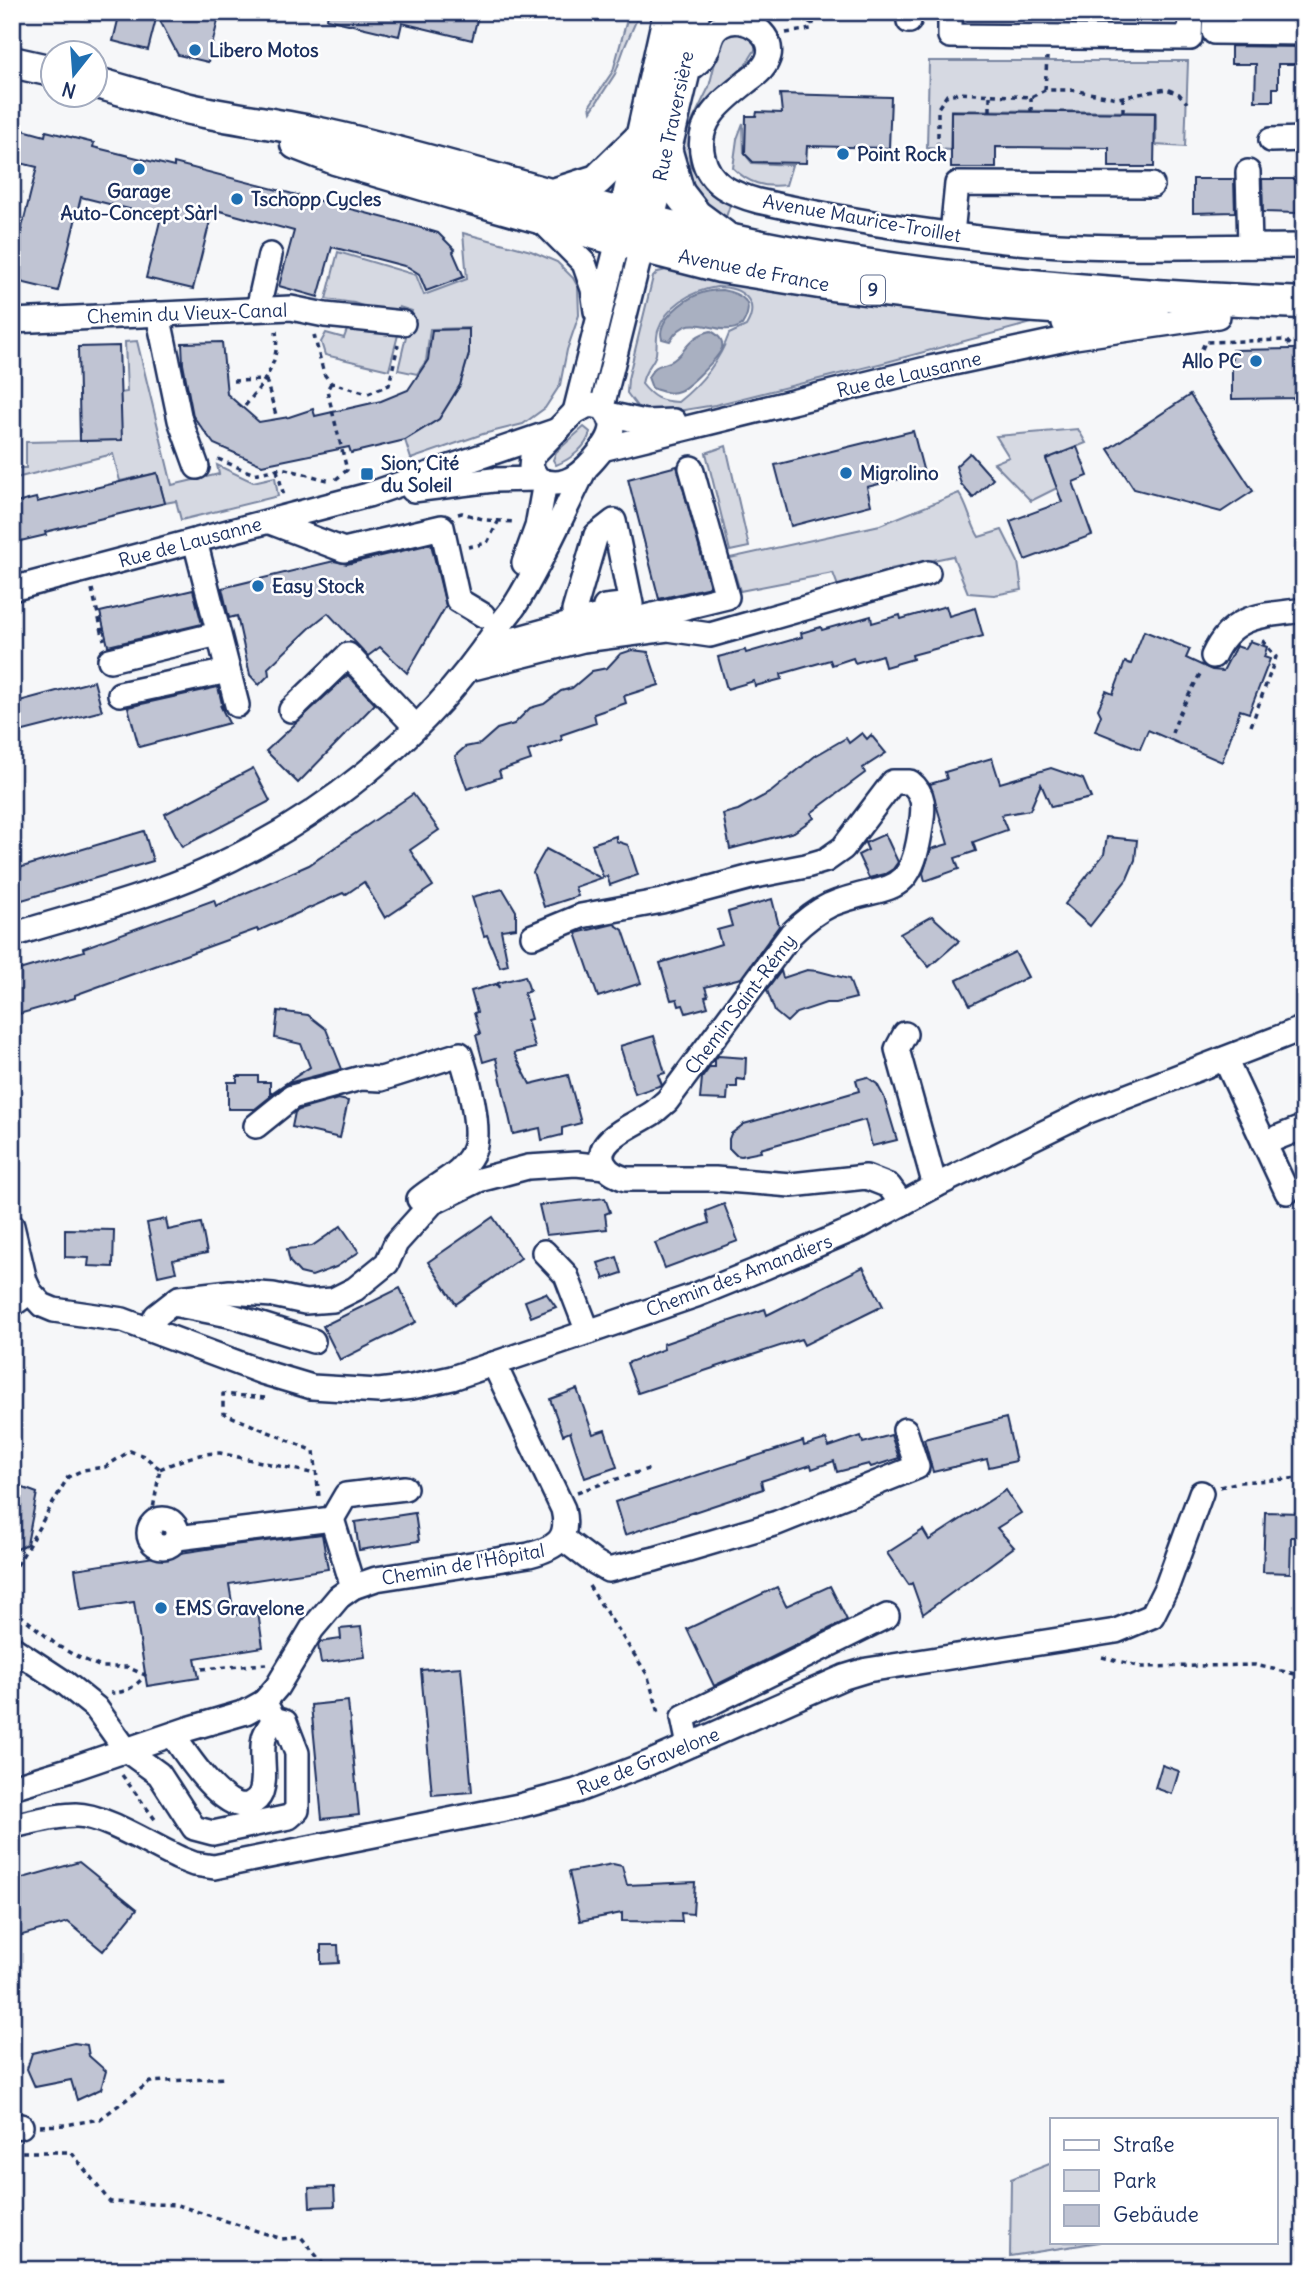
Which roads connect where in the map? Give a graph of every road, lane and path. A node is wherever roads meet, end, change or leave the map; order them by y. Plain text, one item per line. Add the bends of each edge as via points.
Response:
1 (669, 12) edge
2 (694, 12) edge
3 (791, 12) edge
4 (817, 12) edge
5 (950, 12) edge
6 (1191, 12) edge
7 (1215, 12) edge
8 (813, 24) junction
9 (1304, 33) edge
10 (776, 35) dead end
11 (1047, 37) junction
12 (12, 62) edge
13 (38, 68) edge
14 (684, 74) junction
15 (108, 86) edge
16 (1045, 90) junction
17 (990, 96) junction
18 (1031, 97) junction
19 (1124, 98) junction
20 (1187, 103) dead end
21 (990, 111) dead end
22 (1031, 112) dead end
23 (1123, 112) dead end
24 (642, 136) junction
25 (1304, 139) edge
26 (1271, 140) dead end
27 (937, 147) dead end
28 (667, 152) junction
29 (1248, 172) dead end
30 (1152, 185) dead end
31 (545, 205) junction
32 (634, 230) junction
33 (952, 234) junction
34 (729, 240) junction
35 (1250, 246) junction
36 (1304, 246) edge
37 (270, 255) dead end
38 (1117, 303) junction
39 (1296, 305) edge
40 (258, 309) junction
41 (308, 311) junction
42 (158, 314) junction
43 (1218, 316) junction
44 (597, 320) junction
45 (12, 321) edge
46 (403, 323) dead end
47 (1202, 349) dead end
48 (1294, 349) dead end
49 (393, 368) dead end
50 (266, 380) junction
51 (233, 381) dead end
52 (331, 383) junction
53 (245, 406) dead end
54 (605, 410) junction
55 (575, 412) junction
56 (276, 415) dead end
57 (558, 430) junction
58 (602, 449) junction
59 (195, 461) joint
60 (691, 468) dead end
61 (277, 469) junction
62 (585, 469) junction
63 (333, 481) junction
64 (542, 481) junction
65 (335, 488) dead end
66 (368, 495) junction
67 (285, 502) dead end
68 (270, 522) junction
69 (498, 522) junction
70 (518, 522) dead end
71 (442, 527) junction
72 (199, 540) junction
73 (447, 550) junction
74 (928, 573) dead end
75 (91, 587) dead end
76 (12, 589) edge
77 (1304, 610) edge
78 (574, 611) dead end
79 (1246, 619) junction
80 (488, 631) junction
81 (218, 634) junction
82 (1213, 656) joint
83 (110, 660) joint
84 (469, 669) junction
85 (235, 675) junction
86 (120, 694) dead end
87 (237, 705) dead end
88 (291, 710) dead end
89 (415, 726) junction
90 (1251, 726) dead end
91 (1172, 733) dead end
92 (12, 935) edge
93 (533, 936) dead end
94 (1304, 1028) edge
95 (905, 1034) dead end
96 (1225, 1059) junction
97 (256, 1126) dead end
98 (1304, 1127) edge
99 (1264, 1143) junction
100 (605, 1167) junction
101 (935, 1186) junction
102 (1287, 1192) dead end
103 (902, 1204) junction
104 (12, 1226) edge
105 (396, 1243) junction
106 (544, 1252) dead end
107 (21, 1298) edge
108 (171, 1304) junction
109 (151, 1329) junction
110 (588, 1332) junction
111 (313, 1341) dead end
112 (494, 1364) junction
113 (223, 1394) dead end
114 (905, 1430) dead end
115 (651, 1468) dead end
116 (160, 1469) junction
117 (316, 1474) junction
118 (1304, 1478) edge
119 (405, 1488) dead end
120 (1201, 1493) joint
121 (558, 1498) junction
122 (327, 1520) junction
123 (150, 1526) joint
124 (562, 1538) junction
125 (12, 1574) edge
126 (587, 1582) dead end
127 (353, 1587) junction
128 (12, 1608) edge
129 (18, 1615) junction
130 (887, 1616) dead end
131 (12, 1625) edge
132 (12, 1648) edge
133 (1094, 1655) dead end
134 (268, 1664) dead end
135 (202, 1669) dead end
136 (1304, 1675) edge
137 (132, 1688) dead end
138 (269, 1710) junction
139 (662, 1720) dead end
140 (173, 1735) junction
141 (692, 1744) junction
142 (119, 1753) junction
143 (12, 1787) edge
144 (12, 1826) edge
145 (163, 1832) dead end
146 (225, 2078) dead end
147 (17, 2126) edge
148 (12, 2152) edge
149 (328, 2270) edge

1 - 24 main road, Rue Traversière
2 - 14 main road, Rue Traversière
3 - 8 path
4 - 8 path
5 - 11 street via 950,36
6 - 11 street via 1190,38
7 - 9 street via 1214,32
8 - 10 path via 811,29
11 - 16 path
12 - 13 main road
14 - 28 main road, Rue Traversière
14 - 33 street, Avenue Maurice-Troillet via 705,55 719,27 732,20 747,21 760,31 770,49 769,58 713,110 704,125 700,145 705,167 720,186 771,204
15 - 31 main road, Avenue de France / 9 via 182,107 324,134
16 - 18 path
16 - 19 path
17 - 18 path
17 - 21 path
17 - 27 path via 947,95 938,108
18 - 22 path
19 - 20 path via 1166,89
19 - 23 path
24 - 31 main road via 597,180
24 - 32 main road, Rue Traversière
25 - 26 street
28 - 32 main road, Rue Traversière
28 - 34 main road via 679,193 696,215
29 - 35 street
30 - 33 street via 957,184
31 - 32 main road, Avenue de France / 9
31 - 32 main road, Avenue de France / 9 via 580,229
31 - 44 street via 584,263
32 - 34 main road, Avenue de France / 9
32 - 38 main road, Avenue de France / 9 via 720,267 832,285 995,304
32 - 44 street
32 - 54 street, Rue Traversière
33 - 35 street, Avenue Maurice-Troillet via 1115,247
34 - 38 main road, Avenue de France / 9
35 - 36 street, Avenue Maurice-Troillet
37 - 40 street
38 - 39 main road, Avenue de France / 9 via 1191,298
38 - 43 main road, Avenue de France / 9
38 - 54 street, Rue de Lausanne via 732,409 664,423
39 - 43 main road, Avenue de France / 9
40 - 41 street, Chemin du Vieux-Canal
40 - 42 street, Chemin du Vieux-Canal
40 - 50 path via 277,332 274,364
41 - 46 street, Chemin du Vieux-Canal
41 - 52 path via 324,374
42 - 45 street, Chemin du Vieux-Canal
42 - 59 street via 180,420
43 - 58 street, Rue de Lausanne via 1049,342
44 - 55 street
47 - 48 path via 1205,341 1286,340
49 - 52 path via 389,385 368,393
50 - 51 path
50 - 53 path
50 - 56 path
52 - 63 path via 327,390 347,470
54 - 55 street via 588,405
54 - 58 street, Rue Traversière via 611,431
55 - 57 street
57 - 64 street via 531,458 531,468
57 - 66 street, Rue de Lausanne
58 - 62 street
59 - 61 path via 216,458 254,474
60 - 80 street via 727,597 641,618 595,617
61 - 63 path
61 - 67 path
62 - 64 street, Rue de Lausanne via 568,481
62 - 80 street via 522,592
63 - 65 path
64 - 66 street, Rue de Lausanne via 493,480
64 - 80 street via 537,527 524,564
66 - 68 street, Rue de Lausanne
68 - 71 street via 344,550
68 - 72 street, Rue de Lausanne
69 - 70 path
69 - 71 path via 462,513 440,518
69 - 73 path via 487,543
71 - 73 street
72 - 76 street, Rue de Lausanne
72 - 81 street
72 - 85 street
73 - 80 street via 458,600
74 - 84 street via 709,635 668,629 583,640
75 - 83 path
77 - 79 street
78 - 80 street
79 - 82 street via 1221,640
79 - 90 path via 1276,657
80 - 84 street
81 - 83 street
81 - 85 street
82 - 91 path
84 - 89 street
85 - 86 street
85 - 87 street
88 - 89 street via 348,654
89 - 92 street via 371,769 270,841 163,888
93 - 100 street, Chemin Saint-Rémy via 581,916 826,860 843,848 893,782 910,782 921,793 914,861 903,879 888,889 829,906 803,922 667,1101 621,1129 603,1147
94 - 96 street, Chemin des Amandiers
95 - 101 street via 897,1049
96 - 99 street
96 - 101 street, Chemin des Amandiers via 1086,1112
97 - 105 street via 292,1097 361,1078 381,1079 460,1054 470,1089 474,1148 461,1169 409,1207 395,1231
98 - 99 street
99 - 102 street
100 - 103 street via 626,1179 791,1185 866,1177 889,1186
100 - 105 street via 528,1167 479,1180 432,1203
101 - 103 street, Chemin des Amandiers
103 - 110 street, Chemin des Amandiers via 777,1262
104 - 107 street, Chemin des Amandiers via 25,1281
105 - 108 street via 387,1262 355,1289 333,1300 305,1302 230,1292 179,1298
106 - 110 street via 566,1275
107 - 109 street, Chemin des Amandiers via 54,1311 111,1317
108 - 109 street via 156,1316
108 - 111 street via 229,1315
109 - 112 street, Chemin des Amandiers via 312,1387 379,1391 452,1378
110 - 112 street, Chemin des Amandiers
112 - 121 street
113 - 117 path via 223,1413 314,1451
114 - 124 street, Chemin de l'Hôpital via 917,1467 777,1524 608,1570
115 - 121 path
116 - 117 path via 180,1459 220,1452
116 - 123 path
116 - 125 path via 130,1451 105,1467 68,1477
117 - 122 path
118 - 120 path via 1239,1482
119 - 122 street via 346,1496
120 - 141 street, Rue de Gravelone via 1152,1616 1116,1631 867,1670
121 - 124 street via 566,1523
122 - 123 street via 177,1538 175,1524 167,1519
122 - 127 street
124 - 127 street, Chemin de l'Hôpital via 551,1549 529,1555 376,1579
126 - 139 path via 647,1674
127 - 138 street, Chemin de l'Hôpital via 312,1629 277,1687
128 - 129 path
129 - 131 path
129 - 137 path via 76,1656 101,1667 127,1667 145,1675
130 - 141 street via 683,1717
132 - 142 street via 81,1694 105,1720
133 - 136 path via 1142,1667 1255,1665
134 - 135 path
138 - 140 street, Chemin de l'Hôpital via 246,1712
138 - 140 street via 261,1795 243,1806 230,1803 216,1789
138 - 142 street via 285,1722 297,1753 297,1810 289,1817 213,1833 194,1828 159,1774
140 - 142 street, Chemin de l'Hôpital
141 - 144 street, Rue de Gravelone via 576,1791 519,1806 214,1867 181,1859 100,1820 79,1815
142 - 143 street, Chemin de l'Hôpital
142 - 145 path via 122,1777
146 - 147 path via 150,2082 100,2119
148 - 149 path via 71,2152 110,2203 177,2205 282,2239 301,2237

